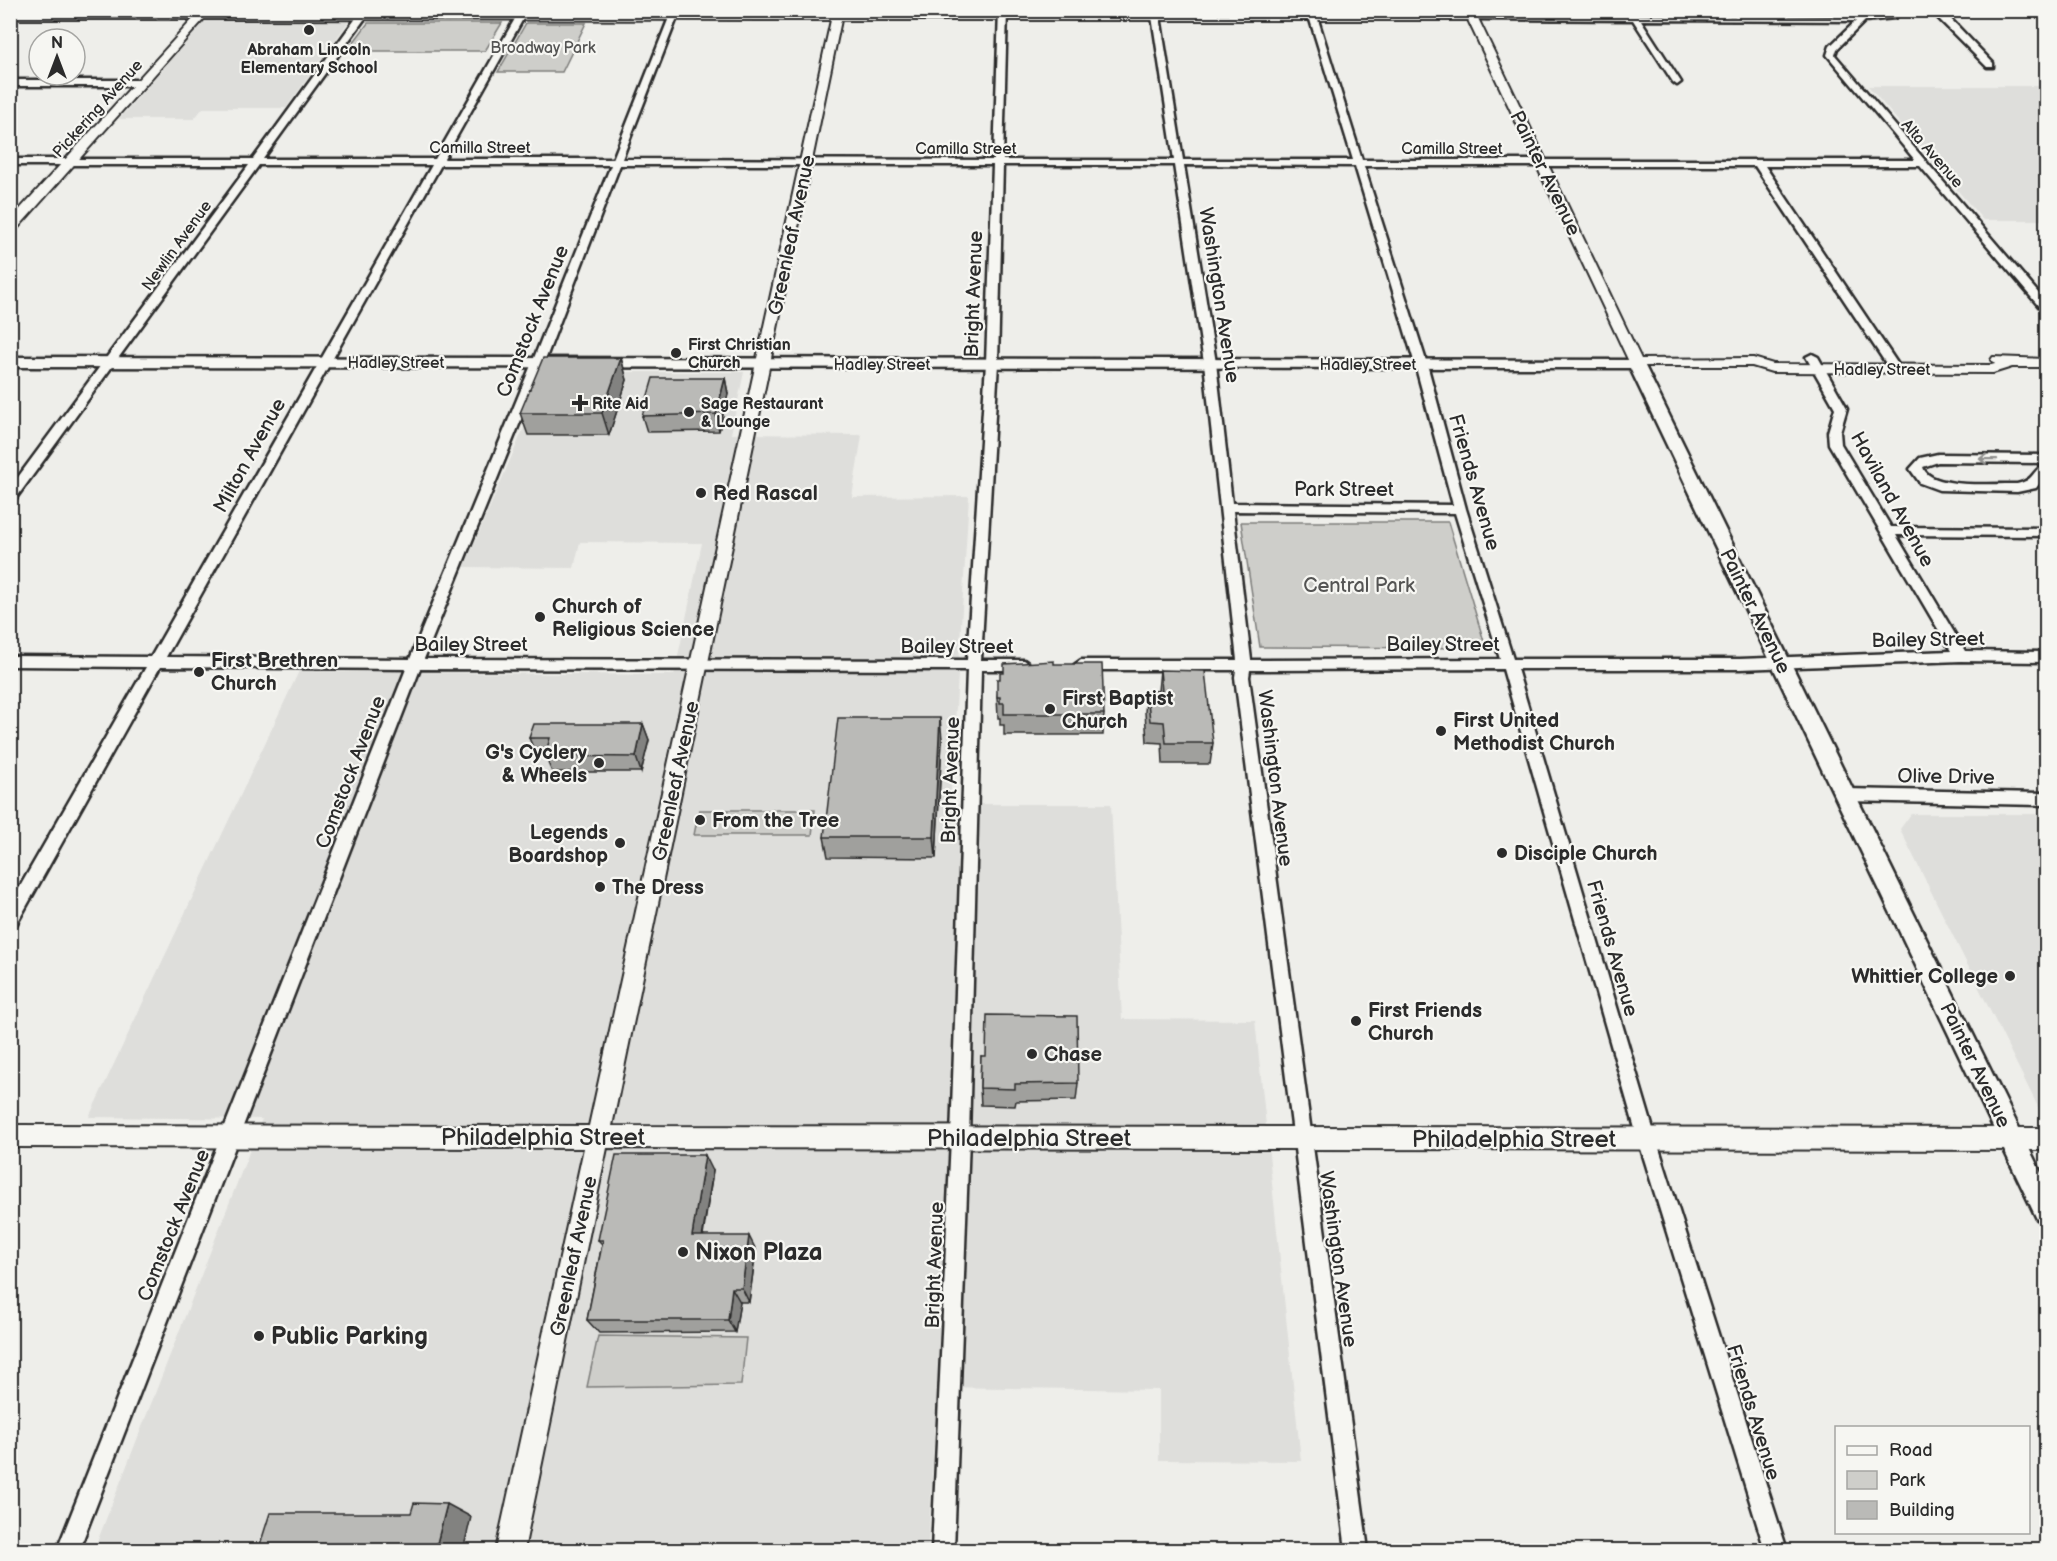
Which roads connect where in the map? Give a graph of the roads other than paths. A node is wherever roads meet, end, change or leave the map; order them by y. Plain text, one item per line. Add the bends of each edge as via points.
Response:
1 (1630, 10) edge
2 (1785, 10) edge
3 (1900, 10) edge
4 (1934, 10) edge
5 (205, 13) edge
6 (365, 13) edge
7 (523, 13) edge
8 (675, 13) edge
9 (837, 13) edge
10 (1003, 14) edge
11 (1156, 14) edge
12 (1312, 14) edge
13 (1470, 14) edge
14 (10, 16) edge
15 (1636, 19) junction
16 (1792, 19) junction
17 (1863, 19) junction
18 (1990, 65) dead end
19 (1677, 82) dead end
20 (142, 83) junction
21 (10, 84) edge
22 (10, 162) edge
23 (70, 162) junction
24 (255, 162) junction
25 (437, 162) junction
26 (618, 162) junction
27 (806, 163) junction
28 (997, 163) junction
29 (1178, 163) junction
30 (1358, 163) junction
31 (1541, 163) junction
32 (1758, 163) junction
33 (1922, 163) junction
34 (10, 228) edge
35 (2034, 294) junction
36 (2046, 294) edge
37 (2046, 308) edge
38 (10, 362) edge
39 (109, 362) junction
40 (325, 362) junction
41 (538, 363) junction
42 (764, 363) junction
43 (992, 363) junction
44 (1210, 363) junction
45 (1636, 363) junction
46 (1815, 363) junction
47 (1892, 363) junction
48 (2046, 363) edge
49 (1421, 364) junction
50 (2046, 459) edge
51 (2046, 468) edge
52 (10, 498) edge
53 (1228, 507) junction
54 (1460, 509) junction
55 (1886, 531) junction
56 (2046, 532) edge
57 (1961, 656) junction
58 (2046, 657) edge
59 (10, 661) edge
60 (157, 661) junction
61 (1781, 662) junction
62 (415, 663) junction
63 (1244, 663) junction
64 (1508, 664) junction
65 (974, 665) junction
66 (1042, 665) edge
67 (1065, 665) edge
68 (699, 666) junction
69 (1845, 795) junction
70 (2046, 799) edge
71 (10, 920) edge
72 (10, 1136) edge
73 (231, 1137) junction
74 (598, 1137) junction
75 (960, 1138) junction
76 (1301, 1138) junction
77 (1647, 1139) junction
78 (2012, 1140) junction
79 (2046, 1140) edge
80 (2046, 1210) edge
81 (68, 1551) edge
82 (510, 1551) edge
83 (943, 1551) edge
84 (1357, 1551) edge
85 (1776, 1551) edge

1 - 15 street
2 - 16 street
3 - 17 street via 1893,16
4 - 18 street
5 - 6 street
5 - 14 street
5 - 20 street, Pickering Avenue
6 - 7 street
6 - 24 street, Newlin Avenue
7 - 8 street
7 - 25 street, Milton Avenue
8 - 9 street
8 - 26 street, Comstock Avenue
9 - 10 street
9 - 27 street, Greenleaf Avenue
10 - 11 street
10 - 28 street, Bright Avenue
11 - 12 street
11 - 29 street, Washington Avenue
12 - 13 street
12 - 30 street, Friends Avenue
13 - 15 street
13 - 31 street, Painter Avenue
15 - 16 street
15 - 19 street
16 - 17 street
17 - 33 street, Alta Avenue via 1833,48 1831,55
20 - 21 street
20 - 23 street, Pickering Avenue
22 - 23 street, Camilla Street
23 - 24 street, Camilla Street
23 - 34 street, Pickering Avenue
24 - 25 street, Camilla Street
24 - 39 street, Newlin Avenue
25 - 26 street, Camilla Street
25 - 40 street, Milton Avenue
26 - 27 street, Camilla Street
26 - 41 street, Comstock Avenue
27 - 28 street, Camilla Street
27 - 42 street, Greenleaf Avenue
28 - 29 street, Camilla Street
28 - 43 street, Bright Avenue
29 - 30 street, Camilla Street
29 - 44 street, Washington Avenue
30 - 31 street, Camilla Street
30 - 49 street, Friends Avenue
31 - 32 street, Camilla Street
31 - 45 street, Painter Avenue
32 - 33 street, Camilla Street
32 - 47 street
33 - 35 street, Alta Avenue
35 - 36 street
35 - 37 street, Alta Avenue
38 - 39 main road, Hadley Street
39 - 40 main road, Hadley Street
39 - 52 street, Newlin Avenue
40 - 41 main road, Hadley Street
40 - 60 street, Milton Avenue
41 - 42 main road, Hadley Street
41 - 62 street, Comstock Avenue
42 - 43 main road, Hadley Street
42 - 68 street, Greenleaf Avenue
43 - 44 main road, Hadley Street
43 - 65 street, Bright Avenue
44 - 49 main road, Hadley Street
44 - 53 street, Washington Avenue
45 - 46 street, Hadley Street via 1753,362 1772,368
45 - 49 main road, Hadley Street
45 - 61 main road, Painter Avenue
46 - 47 street, Hadley Street
46 - 55 street, Haviland Avenue via 1841,408 1834,432 1836,444
47 - 48 street, Hadley Street via 1993,369 2010,363
49 - 54 street, Friends Avenue
50 -> 51 street via 1938,458 1924,461 1916,469 1924,480 1939,486 2017,488 2032,485
53 - 54 street, Park Street
53 - 63 street, Washington Avenue
54 - 64 street, Friends Avenue
55 - 56 street
55 - 57 street, Haviland Avenue
57 - 58 street, Bailey Street
57 - 61 street, Bailey Street
59 - 60 street, Bailey Street
60 - 62 street, Bailey Street
60 - 71 street, Milton Avenue
61 - 64 street, Bailey Street
61 - 69 main road, Painter Avenue
62 - 68 street, Bailey Street
62 - 73 street, Comstock Avenue
63 - 64 street, Bailey Street
63 - 67 street, Bailey Street
63 - 76 street, Washington Avenue via 1242,677
64 - 77 street, Friends Avenue
65 - 66 street, Bailey Street
65 - 68 street, Bailey Street
65 - 75 street, Bright Avenue
68 - 74 street, Greenleaf Avenue
69 - 70 street, Olive Drive
69 - 78 main road, Painter Avenue
72 - 73 street, Philadelphia Street
73 - 74 street, Philadelphia Street
73 - 81 street, Comstock Avenue
74 - 75 street, Philadelphia Street
74 - 82 street, Greenleaf Avenue
75 - 76 street, Philadelphia Street
75 - 83 street, Bright Avenue
76 - 77 street, Philadelphia Street
76 - 84 street, Washington Avenue
77 - 78 street, Philadelphia Street
77 - 85 street, Friends Avenue
78 - 79 street, Philadelphia Street
78 - 80 main road, Painter Avenue

